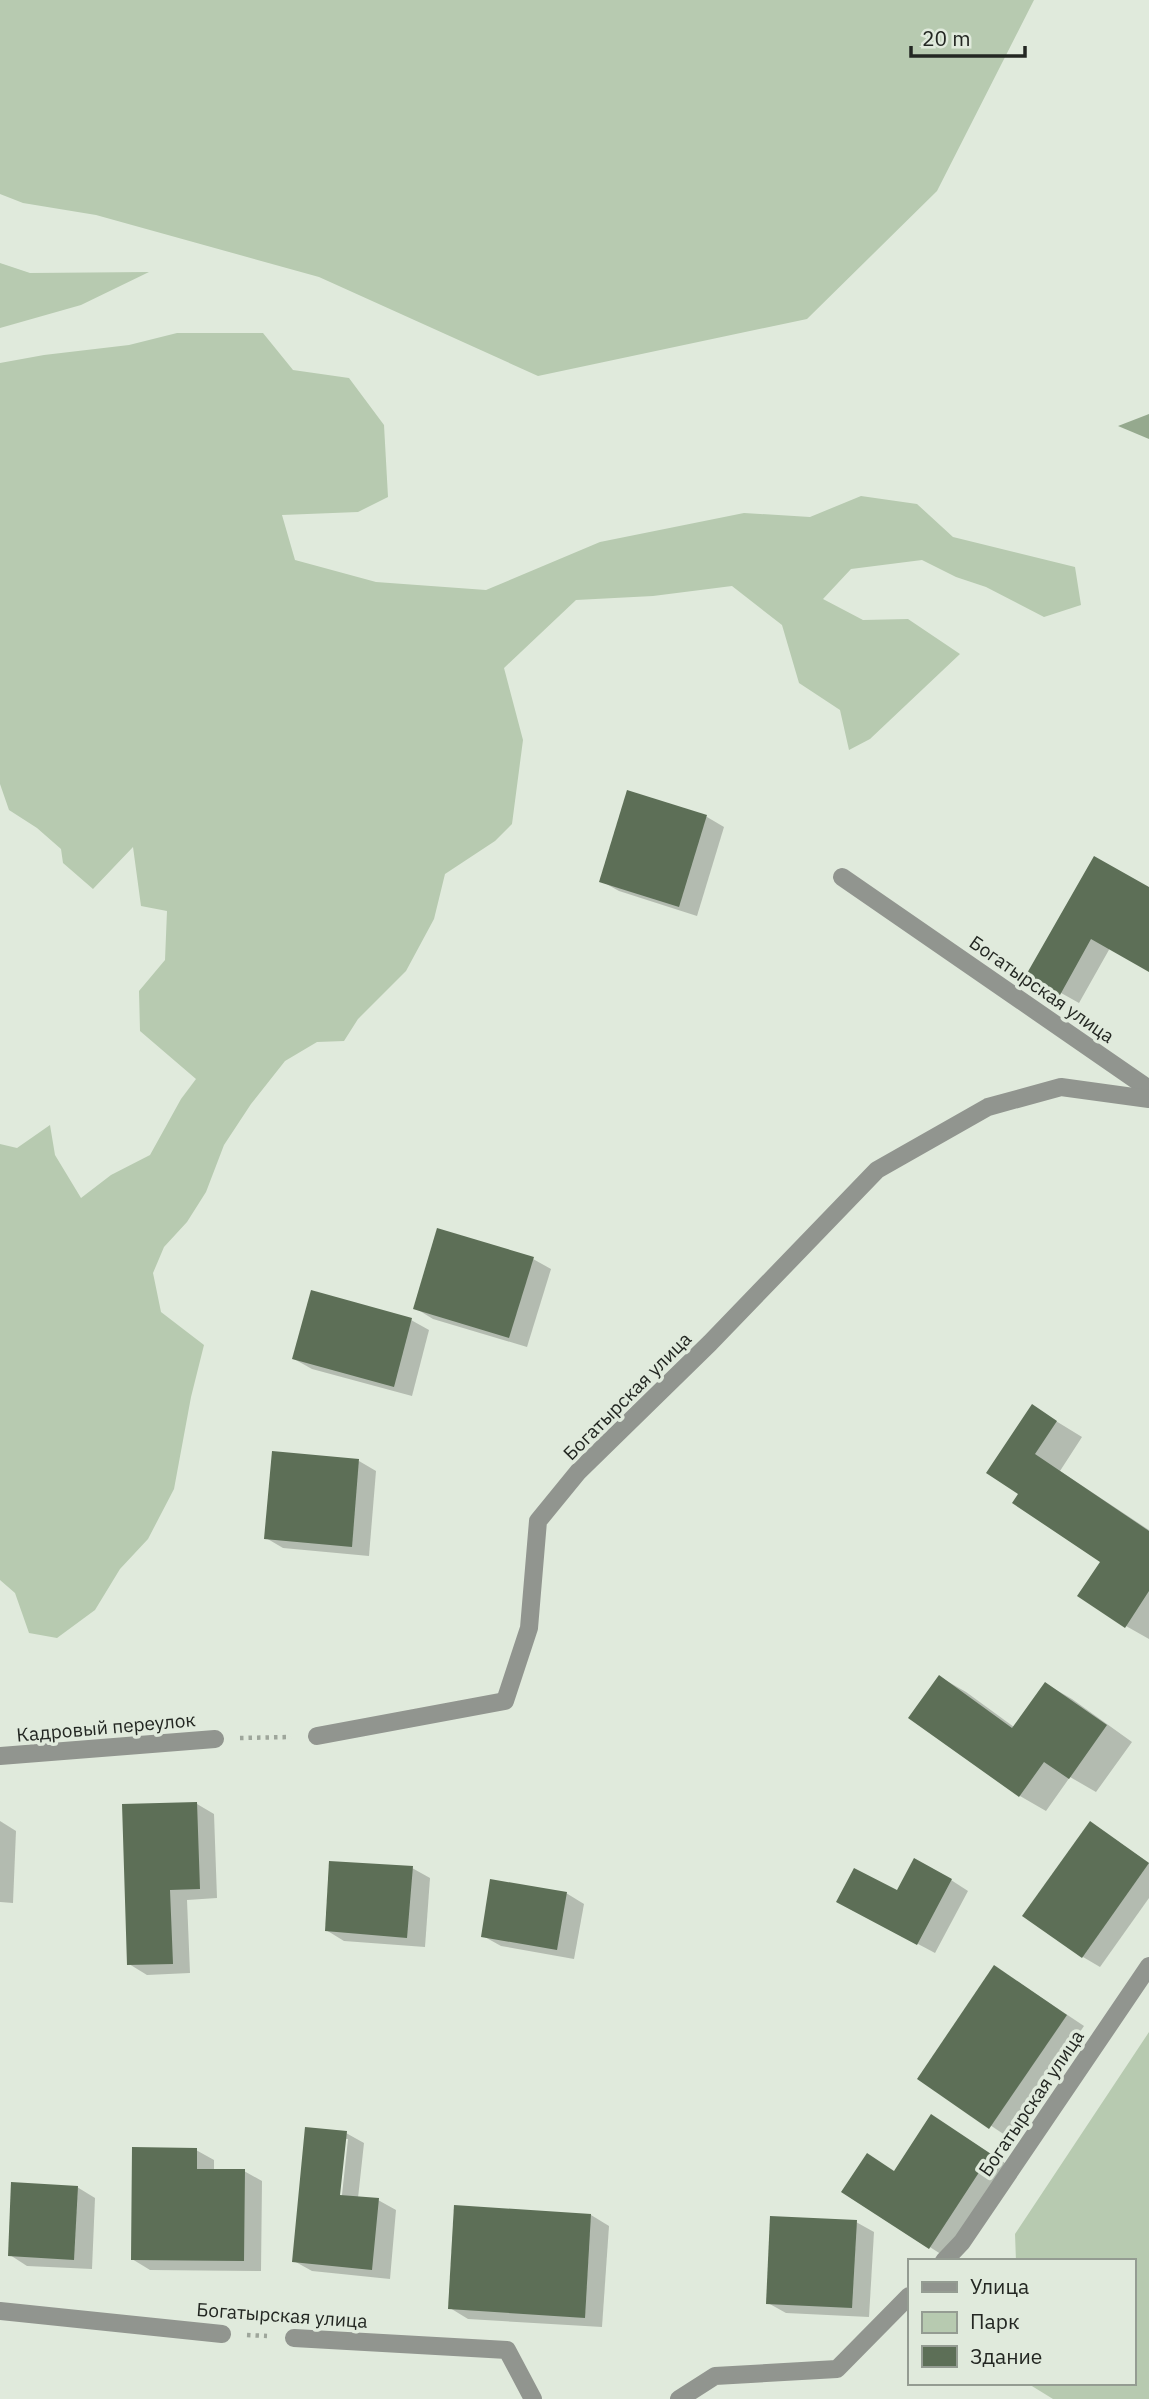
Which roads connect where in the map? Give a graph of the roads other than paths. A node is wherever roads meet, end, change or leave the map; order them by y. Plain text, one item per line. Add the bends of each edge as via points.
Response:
1 (842, 877) dead end
2 (1149, 1088) edge
3 (1149, 1099) edge
4 (317, 1736) road end
5 (215, 1739) road end
6 (0, 1756) edge
7 (1149, 1966) edge
8 (946, 2259) edge
9 (908, 2297) edge
10 (0, 2311) edge
11 (222, 2334) road end
12 (294, 2338) road end
13 (533, 2399) edge
14 (679, 2399) edge

1 - 2 street, Богатырская улица
3 - 4 street, Богатырская улица via 1061,1087 988,1107 877,1170 578,1472 538,1521 529,1628 505,1701
5 - 6 street, Кадровый переулок
7 - 8 street, Богатырская улица via 962,2242
9 - 14 street via 837,2369 715,2376
10 - 11 street, Богатырская улица
12 - 13 street, Богатырская улица via 507,2350

